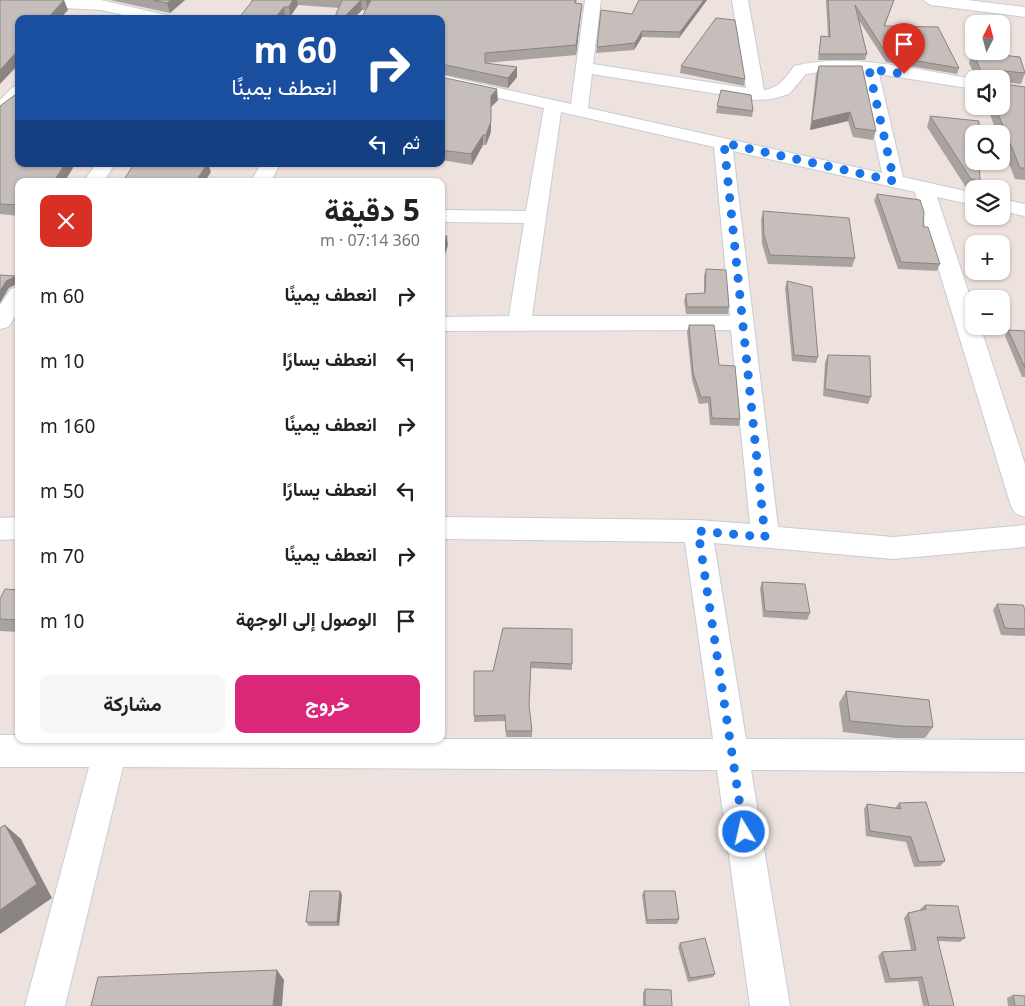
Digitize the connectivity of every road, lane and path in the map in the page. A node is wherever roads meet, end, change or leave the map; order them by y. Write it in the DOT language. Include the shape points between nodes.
graph roads {
  1 [pos="8,0"];
  2 [pos="593,0"];
  3 [pos="740,0"];
  4 [pos="932,0"];
  5 [pos="1020,0"];
  6 [pos="103,2"];
  7 [pos="1025,11"];
  8 [pos="0,14"];
  9 [pos="22,15"];
  10 [pos="91,15"];
  11 [pos="150,15"];
  12 [pos="584,68"];
  13 [pos="869,69"];
  14 [pos="445,81"];
  15 [pos="965,83"];
  16 [pos="15,95"];
  17 [pos="756,95"];
  18 [pos="553,105"];
  19 [pos="0,110"];
  20 [pos="579,111"];
  21 [pos="724,143"];
  22 [pos="103,167"];
  23 [pos="96,178"];
  24 [pos="894,181"];
  25 [pos="924,188"];
  26 [pos="965,197"];
  27 [pos="1010,207"];
  28 [pos="1025,210"];
  29 [pos="445,216"];
  30 [pos="536,217"];
  31 [pos="15,300"];
  32 [pos="0,323"];
  33 [pos="742,323"];
  34 [pos="15,324"];
  35 [pos="445,324"];
  36 [pos="519,324"];
  37 [pos="1025,506"];
  38 [pos="15,528"];
  39 [pos="445,528"];
  40 [pos="0,529"];
  41 [pos="698,531"];
  42 [pos="1025,536"];
  43 [pos="765,537"];
  44 [pos="0,751"];
  45 [pos="110,751"];
  46 [pos="732,755"];
  47 [pos="1025,756"];
  48 [pos="45,1006"];
  49 [pos="770,1006"];
  1 -- 6 [label="street"];
  2 -- 12 [label="street"];
  3 -- 17 [label="street"];
  4 -- 7 [label="street"];
  5 -- 7 [label="street"];
  6 -- 10 [label="street"];
  6 -- 11 [label="street"];
  8 -- 9 [label="street"];
  12 -- 17 [label="street"];
  12 -- 20 [label="street"];
  13 -- 15 [label="street"];
  13 -- 17 [label="street" via="820,66 800,70 784,91 775,95"];
  13 -- 24 [label="street"];
  14 -- 18 [label="street"];
  16 -- 19 [label="street"];
  18 -- 20 [label="street"];
  18 -- 30 [label="street"];
  20 -- 21 [label="street"];
  21 -- 24 [label="street"];
  21 -- 33 [label="street"];
  22 -- 23 [label="street"];
  24 -- 25 [label="street"];
  25 -- 26 [label="street"];
  25 -- 37 [label="street"];
  27 -- 28 [label="street"];
  29 -- 30 [label="street"];
  30 -- 36 [label="street"];
  31 -- 32 [label="street"];
  32 -- 34 [label="street"];
  33 -- 36 [label="street"];
  33 -- 43 [label="street"];
  35 -- 36 [label="street"];
  38 -- 40 [label="street"];
  39 -- 41 [label="street"];
  41 -- 43 [label="street"];
  41 -- 46 [label="street"];
  42 -- 43 [label="street" via="892,548"];
  44 -- 45 [label="street"];
  45 -- 46 [label="street"];
  45 -- 48 [label="street"];
  46 -- 47 [label="street"];
  46 -- 49 [label="street"];
}
